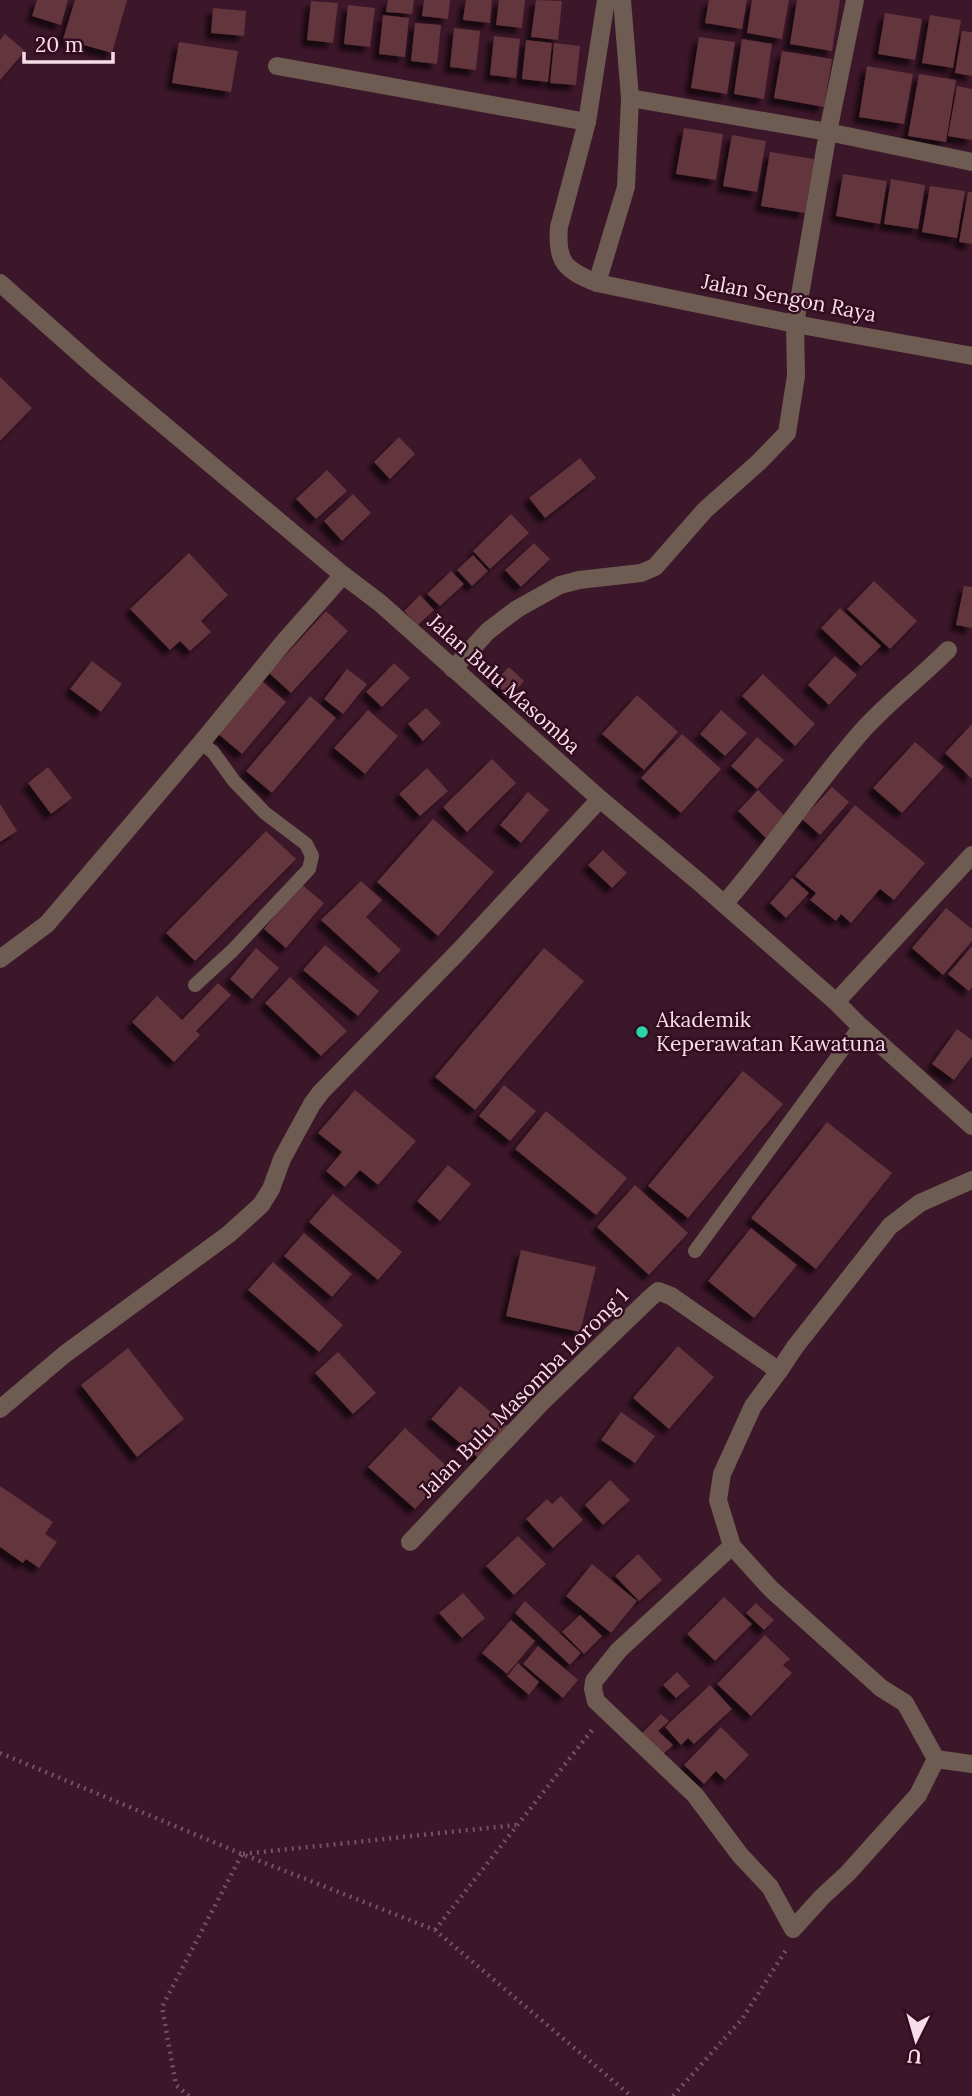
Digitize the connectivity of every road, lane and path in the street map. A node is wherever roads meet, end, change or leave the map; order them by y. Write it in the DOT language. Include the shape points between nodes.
graph roads {
  1 [pos="606,0"];
  2 [pos="622,0"];
  3 [pos="855,0"];
  4 [pos="277,66"];
  5 [pos="630,98"];
  6 [pos="587,122"];
  7 [pos="828,132"];
  8 [pos="972,162"];
  9 [pos="0,283"];
  10 [pos="597,283"];
  11 [pos="795,324"];
  12 [pos="972,356"];
  13 [pos="343,575"];
  14 [pos="948,650"];
  15 [pos="453,669"];
  16 [pos="201,743"];
  17 [pos="600,799"];
  18 [pos="972,855"];
  19 [pos="724,904"];
  20 [pos="0,959"];
  21 [pos="195,985"];
  22 [pos="836,1002"];
  23 [pos="860,1027"];
  24 [pos="972,1126"];
  25 [pos="972,1180"];
  26 [pos="695,1251"];
  27 [pos="779,1371"];
  28 [pos="0,1409"];
  29 [pos="410,1542"];
  30 [pos="732,1546"];
  31 [pos="608,1710"];
  32 [pos="0,1753"];
  33 [pos="936,1759"];
  34 [pos="972,1764"];
  35 [pos="517,1825"];
  36 [pos="242,1854"];
  37 [pos="793,1929"];
  38 [pos="435,1930"];
  39 [pos="189,2096"];
  40 [pos="631,2096"];
  41 [pos="673,2096"];
  1 -- 6 [label="street, Jalan Sengon Raya"];
  2 -- 5 [label="street"];
  3 -- 7 [label="street"];
  4 -- 6 [label="street"];
  5 -- 7 [label="street"];
  5 -- 10 [label="street" via="626,187"];
  6 -- 10 [label="street, Jalan Sengon Raya" via="558,244 561,261"];
  7 -- 8 [label="street"];
  7 -- 11 [label="street"];
  9 -- 13 [label="street, Jalan Bulu Masomba"];
  10 -- 11 [label="street, Jalan Sengon Raya"];
  11 -- 12 [label="street, Jalan Sengon Raya"];
  11 -- 15 [label="street" via="796,376 787,433 759,463 705,510 655,567 560,585 488,631"];
  13 -- 15 [label="street, Jalan Bulu Masomba"];
  13 -- 16 [label="street"];
  14 -- 19 [label="street" via="864,729"];
  15 -- 17 [label="street, Jalan Bulu Masomba"];
  16 -- 20 [label="street" via="47,924"];
  16 -- 21 [label="lane" via="265,813 306,844 312,856 309,869"];
  17 -- 19 [label="street, Jalan Bulu Masomba"];
  17 -- 28 [label="street" via="321,1092 261,1205"];
  18 -- 22 [label="street"];
  19 -- 22 [label="street, Jalan Bulu Masomba"];
  22 -- 23 [label="street, Jalan Bulu Masomba"];
  23 -- 24 [label="street, Jalan Bulu Masomba"];
  23 -- 26 [label="lane"];
  25 -- 27 [label="street" via="920,1203 890,1226"];
  27 -- 29 [label="street, Jalan Bulu Masomba Lorong 1" via="658,1291 542,1402"];
  27 -- 30 [label="street" via="753,1406 722,1474 718,1500"];
  30 -- 31 [label="street" via="620,1650 594,1681 594,1697"];
  30 -- 33 [label="street" via="771,1589 881,1688 905,1703"];
  31 -- 35 [label="path"];
  31 -- 37 [label="street" via="695,1795 769,1887"];
  32 -- 36 [label="path"];
  33 -- 34 [label="street"];
  33 -- 37 [label="street" via="918,1795"];
  35 -- 36 [label="path"];
  35 -- 38 [label="path"];
  36 -- 38 [label="path"];
  36 -- 39 [label="path" via="162,2007 176,2085"];
  37 -- 41 [label="path" via="786,1949 742,2019"];
  38 -- 40 [label="path"];
}
